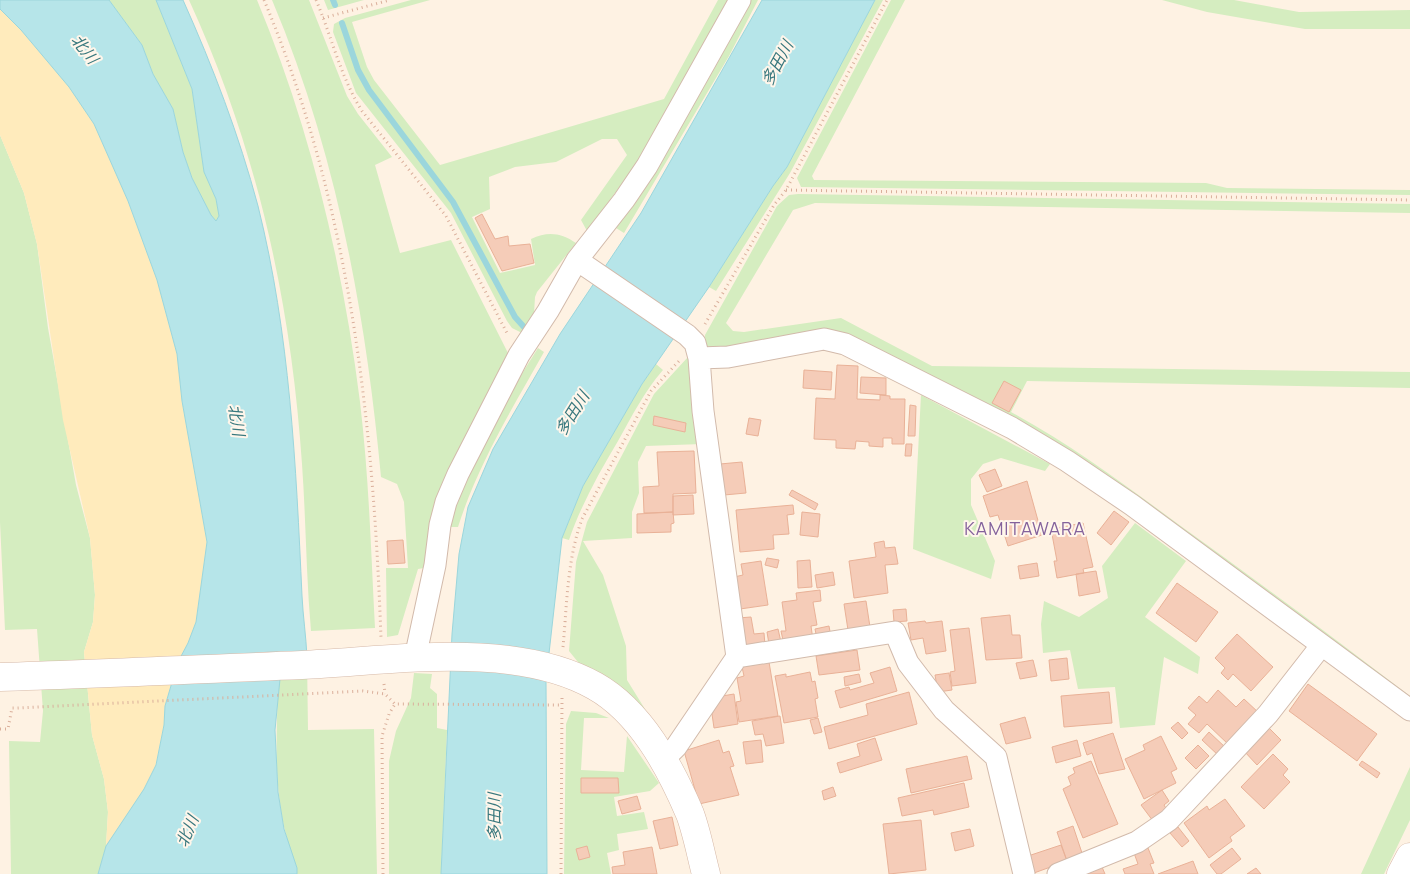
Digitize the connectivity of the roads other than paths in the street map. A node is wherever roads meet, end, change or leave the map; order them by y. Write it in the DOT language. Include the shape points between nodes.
graph roads {
  1 [pos="740,0"];
  2 [pos="582,264"];
  3 [pos="700,358"];
  4 [pos="1321,646"];
  5 [pos="426,657"];
  6 [pos="737,657"];
  7 [pos="8,677"];
  8 [pos="1410,710"];
  9 [pos="663,760"];
  10 [pos="1410,856"];
  11 [pos="706,874"];
  12 [pos="1024,874"];
  13 [pos="1058,874"];
  14 [pos="1402,874"];
  1 -- 2 [label="street" via="646,166"];
  2 -- 3 [label="street" via="687,336 695,343"];
  2 -- 5 [label="street" via="520,355 446,502 440,525"];
  3 -- 4 [label="street" via="728,357 824,339 846,344 1012,428 1067,461 1132,505"];
  3 -- 6 [label="street" via="703,411"];
  4 -- 8 [label="street"];
  4 -- 13 [label="street" via="1268,714 1169,820 1137,842"];
  5 -- 7 [label="street"];
  5 -- 9 [label="street" via="483,658 561,673 595,686 619,703"];
  6 -- 9 [label="street" via="676,747"];
  6 -- 12 [label="street" via="895,632 908,663 944,710 996,757"];
  9 -- 11 [label="street" via="690,816"];
  10 -- 14 [label="street"];
}
